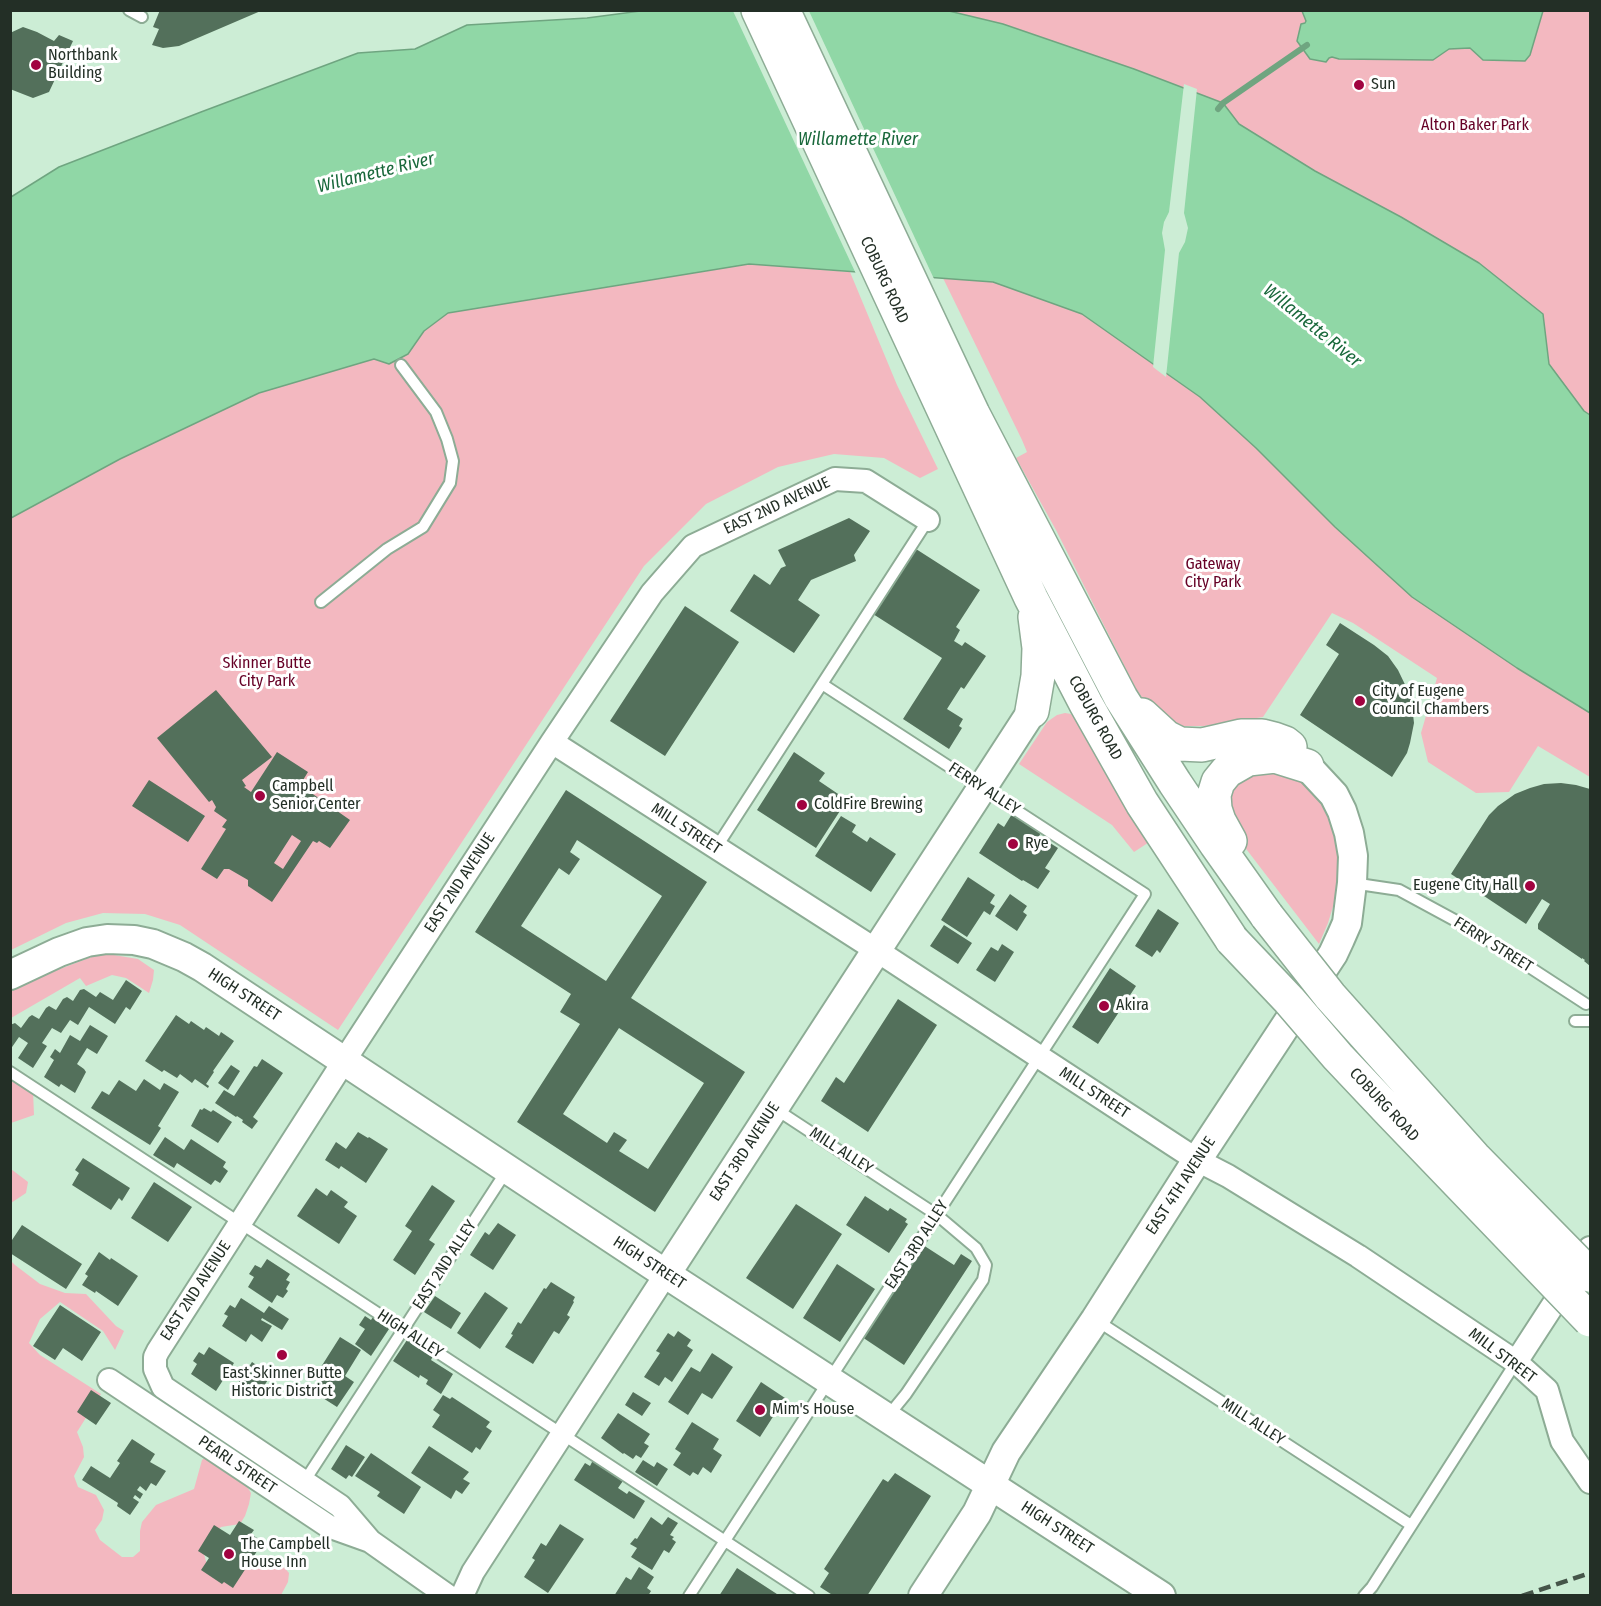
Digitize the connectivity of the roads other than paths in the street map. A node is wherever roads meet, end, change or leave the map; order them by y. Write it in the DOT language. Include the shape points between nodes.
graph roads {
  1 [pos="129,10"];
  2 [pos="758,10"];
  3 [pos="783,10"];
  4 [pos="142,17"];
  5 [pos="401,365"];
  6 [pos="962,419"];
  7 [pos="928,520"];
  8 [pos="1031,597"];
  9 [pos="321,602"];
  10 [pos="822,684"];
  11 [pos="1121,698"];
  12 [pos="1086,704"];
  13 [pos="1032,711"];
  14 [pos="552,742"];
  15 [pos="1306,766"];
  16 [pos="982,788"];
  17 [pos="716,848"];
  18 [pos="1352,883"];
  19 [pos="1145,894"];
  20 [pos="1267,915"];
  21 [pos="876,951"];
  22 [pos="10,975"];
  23 [pos="1586,1004"];
  24 [pos="1575,1021"];
  25 [pos="1590,1021"];
  26 [pos="1039,1058"];
  27 [pos="344,1061"];
  28 [pos="10,1072"];
  29 [pos="774,1108"];
  30 [pos="1197,1160"];
  31 [pos="508,1169"];
  32 [pos="937,1215"];
  33 [pos="240,1223"];
  34 [pos="1590,1248"];
  35 [pos="666,1274"];
  36 [pos="1590,1275"];
  37 [pos="1095,1320"];
  38 [pos="1590,1320"];
  39 [pos="403,1330"];
  40 [pos="1516,1362"];
  41 [pos="156,1375"];
  42 [pos="109,1380"];
  43 [pos="829,1380"];
  44 [pos="887,1418"];
  45 [pos="563,1434"];
  46 [pos="304,1482"];
  47 [pos="1590,1482"];
  48 [pos="991,1485"];
  49 [pos="1411,1525"];
  50 [pos="725,1540"];
  51 [pos="370,1541"];
  52 [pos="448,1596"];
  53 [pos="462,1596"];
  54 [pos="689,1596"];
  55 [pos="809,1596"];
  56 [pos="923,1596"];
  57 [pos="1161,1596"];
  58 [pos="1364,1596"];
  1 -- 4 [label="lane"];
  2 -- 6 [label="main road, COBURG ROAD"];
  3 -- 6 [label="main road, COBURG ROAD"];
  5 -- 9 [label="lane" via="436,412 444,430 453,461 450,483 423,527 387,549"];
  6 -- 8 [label="main road, COBURG ROAD"];
  6 -- 11 [label="main road, COBURG ROAD"];
  7 -- 10 [label="lane"];
  7 -- 14 [label="street, EAST 2ND AVENUE" via="866,481 836,478 693,546 652,593"];
  8 -- 12 [label="main road, COBURG ROAD"];
  8 -- 13 [label="main road" via="1039,648"];
  10 -- 16 [label="lane, FERRY ALLEY"];
  10 -- 17 [label="lane"];
  11 -- 15 [label="main road" via="1179,744 1202,745 1241,736 1262,736 1285,743 1298,752"];
  11 -- 20 [label="main road, COBURG ROAD" via="1215,844"];
  12 -- 13 [label="main road" via="1056,702"];
  12 -- 38 [label="main road, COBURG ROAD, bridge" via="1142,803 1232,940 1338,1057"];
  13 -- 16 [label="street, EAST 3RD AVENUE"];
  14 -- 17 [label="street, MILL STREET"];
  14 -- 27 [label="street, EAST 2ND AVENUE"];
  15 -- 18 [label="street, EAST 4TH AVENUE" via="1334,795 1342,811 1350,833"];
  15 -- 20 [label="main road" via="1275,756 1248,759 1227,771 1214,795 1219,821"];
  16 -- 19 [label="lane, FERRY ALLEY"];
  16 -- 21 [label="street, EAST 3RD AVENUE"];
  17 -- 21 [label="street, MILL STREET"];
  18 -- 23 [label="lane, FERRY STREET" via="1399,890 1471,929"];
  18 -- 30 [label="street, EAST 4TH AVENUE" via="1347,923 1333,954"];
  19 -- 26 [label="lane, EAST 3RD ALLEY"];
  20 -- 36 [label="main road, COBURG ROAD, bridge" via="1330,996 1474,1157"];
  21 -- 26 [label="street, MILL STREET"];
  21 -- 29 [label="street, EAST 3RD AVENUE"];
  22 -- 27 [label="street, HIGH STREET" via="87,942 107,939 153,944 202,967"];
  24 -- 25 [label="lane"];
  26 -- 30 [label="street, MILL STREET"];
  26 -- 32 [label="lane, EAST 3RD ALLEY"];
  27 -- 31 [label="street, HIGH STREET"];
  27 -- 33 [label="street, EAST 2ND AVENUE"];
  28 -- 33 [label="lane, HIGH ALLEY"];
  29 -- 32 [label="lane, MILL ALLEY"];
  29 -- 35 [label="street, EAST 3RD AVENUE"];
  30 -- 37 [label="street, EAST 4TH AVENUE"];
  30 -- 40 [label="street, MILL STREET" via="1358,1256"];
  31 -- 35 [label="street, HIGH STREET"];
  31 -- 39 [label="lane, EAST 2ND ALLEY"];
  32 -- 43 [label="lane, EAST 3RD ALLEY"];
  32 -- 44 [label="lane, MILL ALLEY" via="976,1248 986,1265 982,1280"];
  33 -- 39 [label="lane, HIGH ALLEY"];
  33 -- 41 [label="street, EAST 2ND AVENUE" via="158,1351"];
  34 -- 40 [label="street"];
  35 -- 43 [label="street, HIGH STREET"];
  35 -- 45 [label="street, EAST 3RD AVENUE"];
  37 -- 48 [label="street, EAST 4TH AVENUE" via="1006,1452"];
  37 -- 49 [label="lane, MILL ALLEY"];
  39 -- 45 [label="lane, HIGH ALLEY"];
  39 -- 46 [label="lane, EAST 2ND ALLEY"];
  40 -- 47 [label="street, MILL STREET" via="1547,1390 1562,1441"];
  40 -- 49 [label="lane"];
  41 -- 46 [label="street, PEARL STREET" via="167,1390"];
  42 -- 51 [label="street, PEARL STREET" via="328,1526"];
  43 -- 44 [label="street, HIGH STREET"];
  43 -- 50 [label="lane, EAST 3RD ALLEY"];
  44 -- 48 [label="street, HIGH STREET"];
  45 -- 50 [label="lane, HIGH ALLEY"];
  45 -- 53 [label="street, EAST 3RD AVENUE"];
  46 -- 51 [label="street, PEARL STREET" via="340,1506"];
  48 -- 56 [label="street, EAST 4TH AVENUE"];
  48 -- 57 [label="street, HIGH STREET"];
  49 -- 58 [label="lane"];
  50 -- 54 [label="lane, EAST 3RD ALLEY"];
  50 -- 55 [label="lane, HIGH ALLEY"];
  51 -- 52 [label="street, PEARL STREET"];
}
